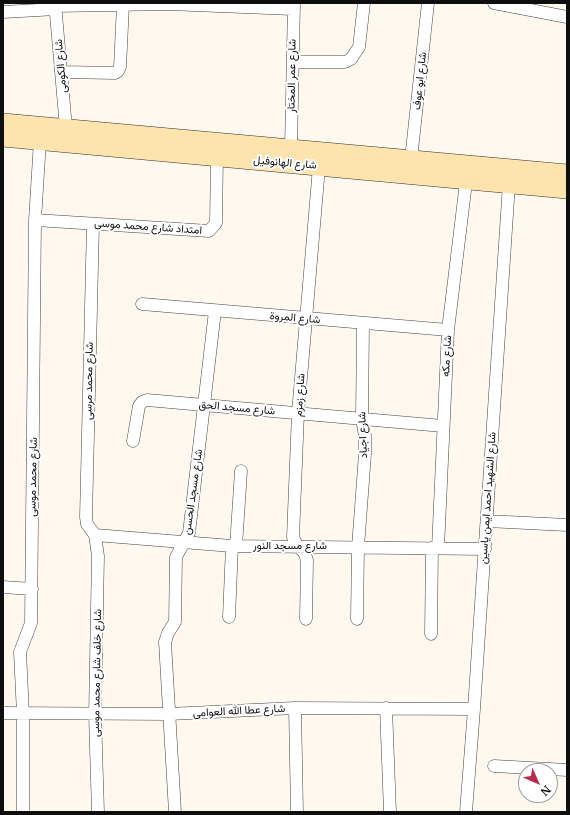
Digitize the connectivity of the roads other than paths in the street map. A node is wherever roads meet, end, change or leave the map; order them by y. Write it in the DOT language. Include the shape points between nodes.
graph roads {
  1 [pos="364,3"];
  2 [pos="428,3"];
  3 [pos="494,3"];
  4 [pos="123,5"];
  5 [pos="55,6"];
  6 [pos="294,6"];
  7 [pos="538,8"];
  8 [pos="3,12"];
  9 [pos="567,17"];
  10 [pos="293,62"];
  11 [pos="62,72"];
  12 [pos="3,122"];
  13 [pos="66,128"];
  14 [pos="3,138"];
  15 [pos="40,141"];
  16 [pos="291,148"];
  17 [pos="217,157"];
  18 [pos="411,159"];
  19 [pos="319,167"];
  20 [pos="467,172"];
  21 [pos="567,174"];
  22 [pos="509,184"];
  23 [pos="567,190"];
  24 [pos="35,220"];
  25 [pos="93,224"];
  26 [pos="142,304"];
  27 [pos="215,311"];
  28 [pos="306,319"];
  29 [pos="364,324"];
  30 [pos="448,330"];
  31 [pos="204,405"];
  32 [pos="298,413"];
  33 [pos="362,419"];
  34 [pos="444,426"];
  35 [pos="133,441"];
  36 [pos="241,471"];
  37 [pos="487,521"];
  38 [pos="567,525"];
  39 [pos="94,535"];
  40 [pos="185,542"];
  41 [pos="234,546"];
  42 [pos="296,546"];
  43 [pos="358,547"];
  44 [pos="435,548"];
  45 [pos="485,549"];
  46 [pos="3,587"];
  47 [pos="32,589"];
  48 [pos="230,617"];
  49 [pos="306,619"];
  50 [pos="357,619"];
  51 [pos="431,634"];
  52 [pos="295,708"];
  53 [pos="386,708"];
  54 [pos="474,709"];
  55 [pos="3,713"];
  56 [pos="23,714"];
  57 [pos="169,714"];
  58 [pos="95,715"];
  59 [pos="494,766"];
  60 [pos="567,770"];
  61 [pos="23,812"];
  62 [pos="98,812"];
  63 [pos="175,812"];
  64 [pos="297,812"];
  65 [pos="390,812"];
  66 [pos="466,812"];
  1 -- 10 [label="street" via="359,47 351,58 345,62"];
  2 -- 18 [label="street, شارع ابو عوف"];
  3 -- 7 [label="street"];
  4 -- 5 [label="street"];
  4 -- 6 [label="street"];
  4 -- 11 [label="street" via="118,70 115,73"];
  5 -- 8 [label="street"];
  5 -- 11 [label="street, شارع الكومى"];
  6 -- 10 [label="street, شارع عمر المختار"];
  7 -- 9 [label="street"];
  10 -- 16 [label="street, شارع عمر المختار"];
  11 -- 13 [label="street, شارع الكومى"];
  12 -- 13 [label="street, شارع الهانوفيل"];
  13 -- 16 [label="street, شارع الهانوفيل"];
  14 -- 15 [label="street, شارع الهانوفيل"];
  15 -- 17 [label="street, شارع الهانوفيل"];
  15 -- 24 [label="street, شارع محمد موسى"];
  16 -- 18 [label="street, شارع الهانوفيل"];
  17 -- 19 [label="street, شارع الهانوفيل"];
  17 -- 25 [label="street, امتداد شارع محمد موسى" via="216,223 209,231"];
  18 -- 20 [label="street, شارع الهانوفيل"];
  19 -- 20 [label="street, شارع الهانوفيل"];
  19 -- 28 [label="street, شارع زمزم"];
  20 -- 21 [label="street, شارع الهانوفيل"];
  20 -- 22 [label="street, شارع الهانوفيل"];
  20 -- 30 [label="street, شارع مكه"];
  22 -- 23 [label="street, شارع الهانوفيل"];
  22 -- 37 [label="street, شارع الشهيد احمد ايمن ياسين"];
  24 -- 25 [label="street, امتداد شارع محمد موسى"];
  24 -- 47 [label="street, شارع محمد موسى"];
  25 -- 39 [label="street, شارع محمد مرسى" via="86,517"];
  26 -- 27 [label="street, شارع المروة"];
  27 -- 28 [label="street, شارع المروة"];
  27 -- 31 [label="street, شارع مسجد الحسن"];
  28 -- 29 [label="street, شارع المروة"];
  28 -- 32 [label="street, شارع زمزم"];
  29 -- 30 [label="street, شارع المروة"];
  29 -- 33 [label="street, شارع اجياد"];
  30 -- 34 [label="street, شارع مكه"];
  31 -- 32 [label="street, شارع مسجد الحق"];
  31 -- 35 [label="street, شارع مسجد الحق" via="147,400 142,402 139,406"];
  31 -- 40 [label="street, شارع مسجد الحسن"];
  32 -- 33 [label="street, شارع مسجد الحق"];
  32 -- 42 [label="street, شارع زمزم" via="293,538"];
  33 -- 34 [label="street, شارع مسجد الحق"];
  33 -- 43 [label="street, شارع اجياد" via="365,454"];
  34 -- 44 [label="street, شارع مكه"];
  36 -- 41 [label="street"];
  37 -- 38 [label="street"];
  37 -- 45 [label="street, شارع الشهيد احمد ايمن ياسين"];
  39 -- 40 [label="street, شارع مسجد النور"];
  39 -- 58 [label="street, شارع خلف شارع محمد موسى" via="98,556"];
  40 -- 41 [label="street, شارع مسجد النور"];
  40 -- 57 [label="street, شارع مسجد الحسن" via="176,557 175,622 165,642"];
  41 -- 42 [label="street, شارع مسجد النور"];
  41 -- 48 [label="street"];
  42 -- 43 [label="street, شارع مسجد النور"];
  42 -- 49 [label="street, شارع زمزم" via="304,552 307,560"];
  43 -- 44 [label="street, شارع مسجد النور"];
  43 -- 50 [label="street, شارع اجياد"];
  44 -- 45 [label="street, شارع مسجد النور"];
  44 -- 51 [label="street, شارع مكه"];
  45 -- 54 [label="street, شارع الشهيد احمد ايمن ياسين"];
  46 -- 47 [label="street"];
  47 -- 56 [label="street, شارع محمد موسى" via="30,622 20,652"];
  52 -- 53 [label="street, شارع عطا الله العوامى"];
  52 -- 57 [label="street, شارع عطا الله العوامى"];
  52 -- 64 [label="street"];
  53 -- 54 [label="street, شارع عطا الله العوامى"];
  53 -- 65 [label="street"];
  54 -- 66 [label="street, شارع الشهيد احمد ايمن ياسين"];
  55 -- 56 [label="street, شارع عطا الله العوامى"];
  56 -- 58 [label="street, شارع عطا الله العوامى"];
  56 -- 61 [label="street, شارع محمد موسى"];
  57 -- 58 [label="street, شارع عطا الله العوامى"];
  57 -- 63 [label="street, شارع مسجد الحسن"];
  58 -- 62 [label="street, شارع خلف شارع محمد موسى"];
  59 -- 60 [label="street"];
}
